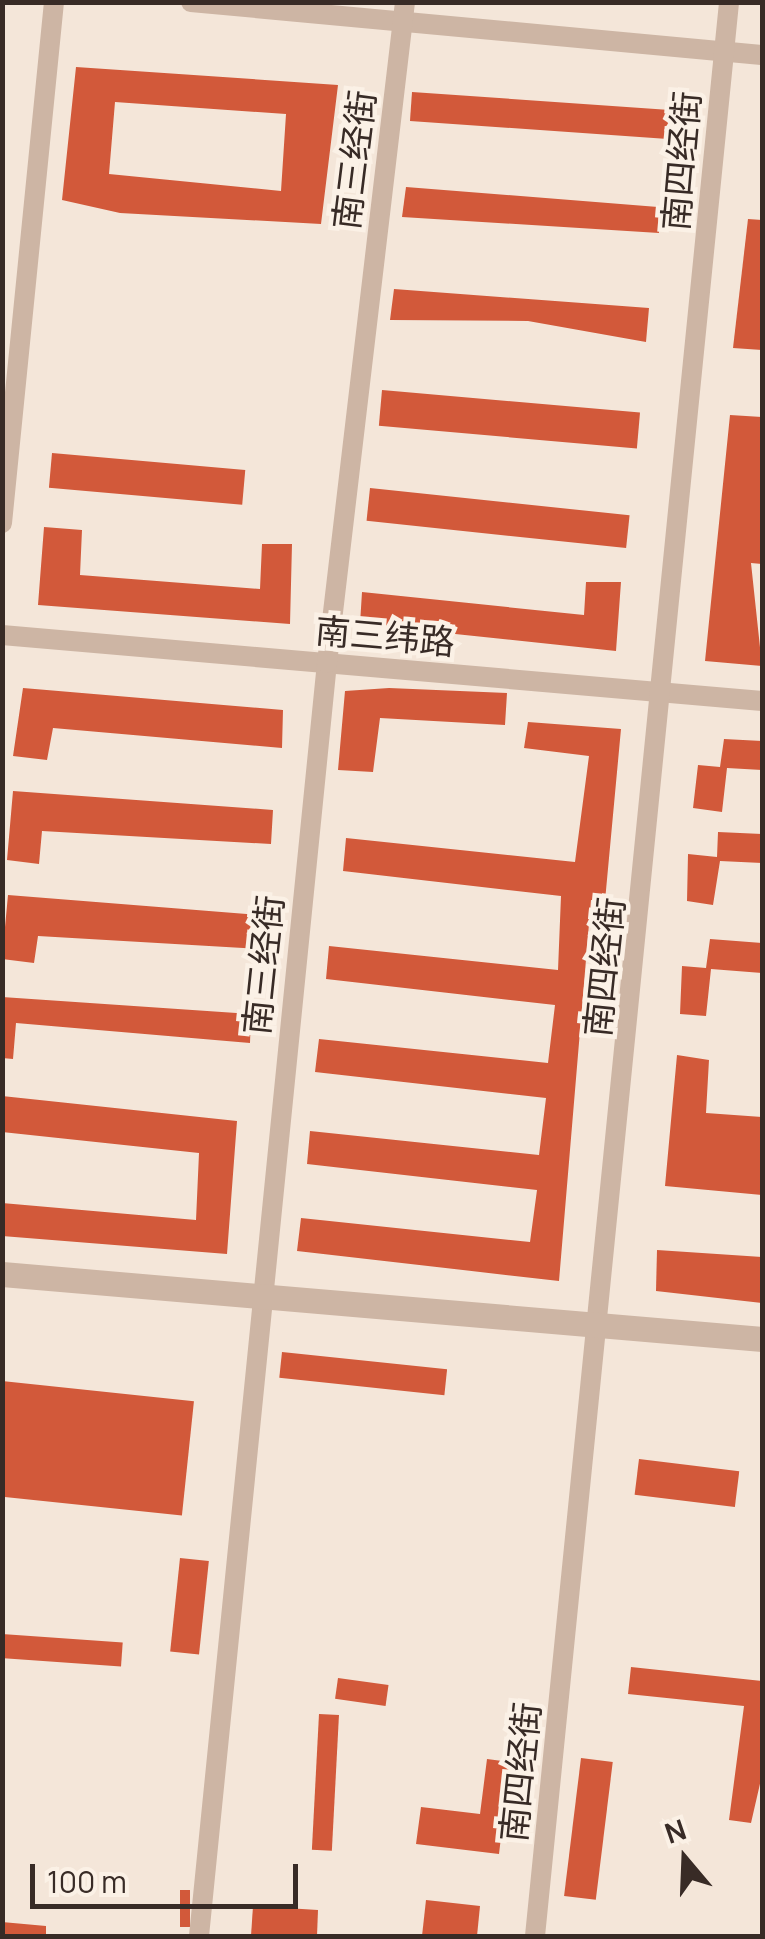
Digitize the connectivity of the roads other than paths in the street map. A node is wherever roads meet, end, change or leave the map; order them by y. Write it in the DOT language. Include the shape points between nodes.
graph roads {
  1 [pos="54,2"];
  2 [pos="190,2"];
  3 [pos="728,2"];
  4 [pos="367,10"];
  5 [pos="404,12"];
  6 [pos="724,52"];
  7 [pos="762,55"];
  8 [pos="2,523"];
  9 [pos="2,635"];
  10 [pos="327,663"];
  11 [pos="664,692"];
  12 [pos="762,701"];
  13 [pos="2,1274"];
  14 [pos="262,1296"];
  15 [pos="601,1325"];
  16 [pos="762,1339"];
  17 [pos="199,1936"];
  18 [pos="535,1936"];
  1 -- 8 [label="street"];
  2 -- 4 [label="street"];
  3 -- 6 [label="street, 南四经街"];
  4 -- 5 [label="street"];
  5 -- 6 [label="street"];
  5 -- 10 [label="street, 南三经街"];
  6 -- 7 [label="street"];
  6 -- 11 [label="street, 南四经街"];
  9 -- 10 [label="street, 南三纬路"];
  10 -- 11 [label="street, 南三纬路"];
  10 -- 14 [label="street, 南三经街"];
  11 -- 12 [label="street, 南三纬路"];
  11 -- 15 [label="street, 南四经街"];
  13 -- 14 [label="street"];
  14 -- 15 [label="street"];
  14 -- 17 [label="street, 南三经街"];
  15 -- 16 [label="street"];
  15 -- 18 [label="street, 南四经街"];
}
